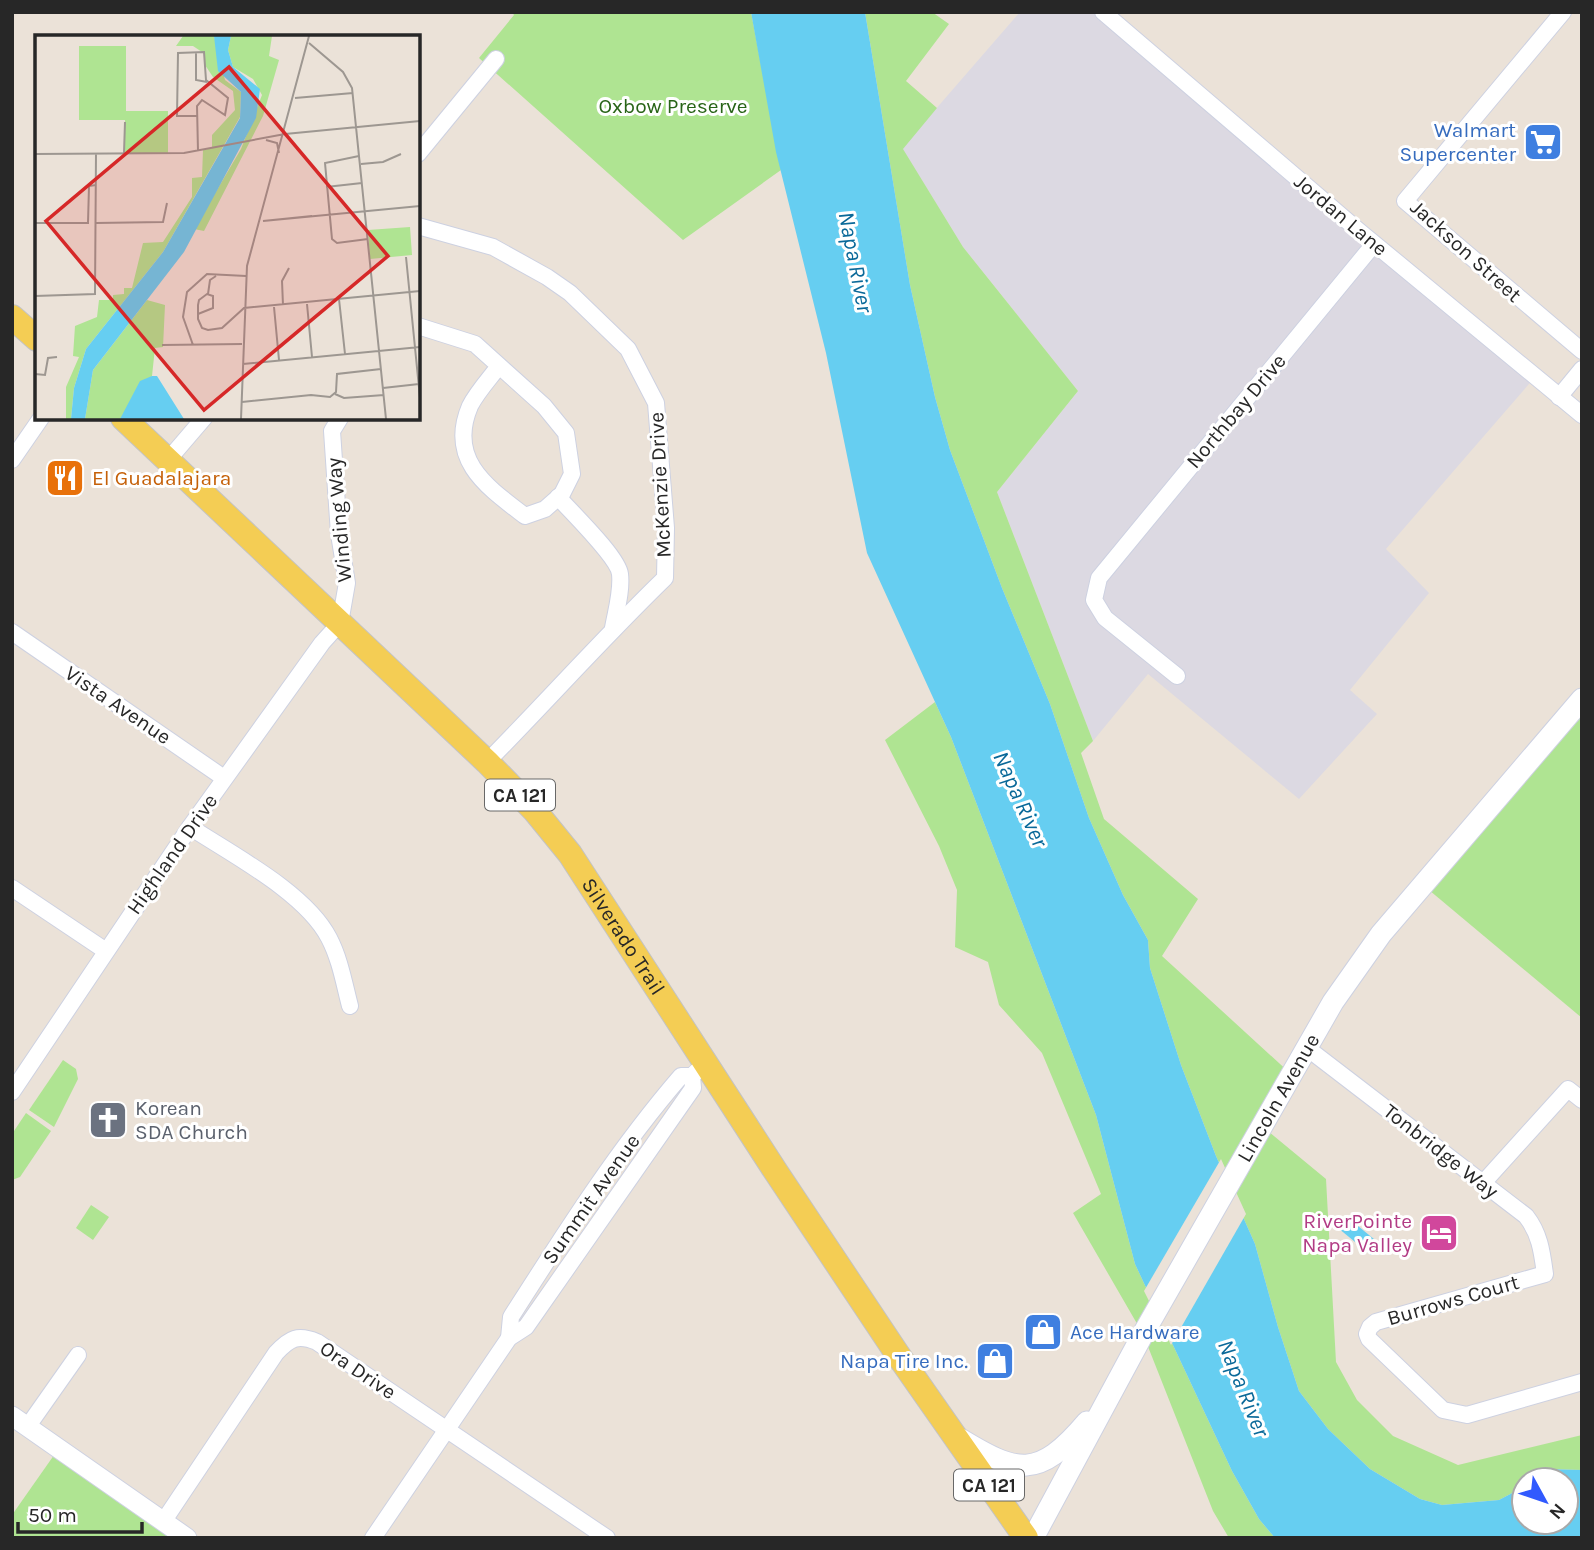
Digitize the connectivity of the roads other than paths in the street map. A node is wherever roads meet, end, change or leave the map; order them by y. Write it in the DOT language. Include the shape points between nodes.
graph roads {
  1 [pos="1103,12"];
  2 [pos="1563,12"];
  3 [pos="496,59"];
  4 [pos="420,152"];
  5 [pos="420,227"];
  6 [pos="1374,244"];
  7 [pos="12,317"];
  8 [pos="420,328"];
  9 [pos="35,337"];
  10 [pos="1582,351"];
  11 [pos="499,366"];
  12 [pos="1582,369"];
  13 [pos="1559,397"];
  14 [pos="1582,415"];
  15 [pos="40,420"];
  16 [pos="125,420"];
  17 [pos="202,420"];
  18 [pos="339,420"];
  19 [pos="12,460"];
  20 [pos="169,460"];
  21 [pos="558,497"];
  22 [pos="340,623"];
  23 [pos="613,628"];
  24 [pos="12,632"];
  25 [pos="1177,676"];
  26 [pos="1582,699"];
  27 [pos="487,762"];
  28 [pos="225,778"];
  29 [pos="190,827"];
  30 [pos="12,888"];
  31 [pos="106,951"];
  32 [pos="350,1006"];
  33 [pos="1307,1048"];
  34 [pos="699,1070"];
  35 [pos="12,1092"];
  36 [pos="1582,1100"];
  37 [pos="1483,1183"];
  38 [pos="1545,1274"];
  39 [pos="509,1338"];
  40 [pos="78,1355"];
  41 [pos="1582,1382"];
  42 [pos="1109,1396"];
  43 [pos="20,1421"];
  44 [pos="446,1429"];
  45 [pos="951,1433"];
  46 [pos="163,1522"];
  47 [pos="599,1536"];
  48 [pos="187,1538"];
  49 [pos="373,1538"];
  50 [pos="1026,1538"];
  51 [pos="1033,1538"];
  1 -- 6 [label="street, Jordan Lane"];
  2 -- 10 [label="street, Jackson Street" via="1405,201"];
  3 -- 4 [label="street"];
  5 -- 23 [label="street, McKenzie Drive" via="493,247 570,293 628,349 656,403 666,528 665,578"];
  6 -- 13 [label="street, Jordan Lane"];
  6 -- 25 [label="street, Northbay Drive" via="1099,578 1094,600 1105,618"];
  7 -- 9 [label="main road"];
  8 -- 11 [label="street" via="475,344"];
  11 -- 21 [label="street" via="544,406 566,433 572,474"];
  11 -- 21 [label="street" via="467,417 461,440 471,465 492,491 526,516 545,509"];
  12 -- 13 [label="street"];
  13 -- 14 [label="street, Jordan Lane"];
  15 -- 19 [label="street"];
  16 -- 20 [label="main road, Silverado Trail / CA 121"];
  17 -- 20 [label="street"];
  18 -- 22 [label="street, Winding Way" via="332,431 347,583"];
  20 -- 22 [label="main road, Silverado Trail / CA 121"];
  21 -- 23 [label="street" via="620,571"];
  22 -- 27 [label="main road, Silverado Trail / CA 121"];
  22 -- 28 [label="street, Highland Drive"];
  23 -- 27 [label="street, McKenzie Drive"];
  24 -- 28 [label="street, Vista Avenue"];
  26 -- 33 [label="main road, Lincoln Avenue" via="1381,934 1332,1002"];
  27 -- 34 [label="main road, Silverado Trail / CA 121" via="570,854"];
  28 -- 29 [label="street, Highland Drive"];
  29 -- 31 [label="street, Highland Drive"];
  29 -- 32 [label="street" via="278,885 317,918 337,957"];
  30 -- 31 [label="street"];
  31 -- 35 [label="street, Highland Drive"];
  33 -- 37 [label="street, Tonbridge Way"];
  33 -- 42 [label="main road, Lincoln Avenue"];
  34 -- 39 [label="street, Summit Avenue" via="693,1088 526,1327"];
  34 -- 39 [label="street, Summit Avenue" via="681,1076 582,1206 510,1317"];
  34 -- 45 [label="main road, Silverado Trail / CA 121"];
  36 -- 37 [label="street" via="1568,1089"];
  37 -- 38 [label="street, Tonbridge Way" via="1535,1228"];
  38 -- 41 [label="street, Burrows Court" via="1376,1322 1367,1334 1443,1410 1454,1414 1467,1415"];
  39 -- 44 [label="street, Summit Avenue"];
  40 -- 43 [label="street"];
  42 -- 45 [label="main road" via="1076,1434 1032,1465 993,1459"];
  42 -- 51 [label="main road, Lincoln Avenue"];
  43 -- 46 [label="street"];
  44 -- 46 [label="street, Ora Drive" via="317,1342 295,1337 276,1353"];
  44 -- 47 [label="street, Ora Drive"];
  44 -- 49 [label="street, Summit Avenue"];
  45 -- 50 [label="main road, Silverado Trail / CA 121"];
  46 -- 48 [label="street"];
}
